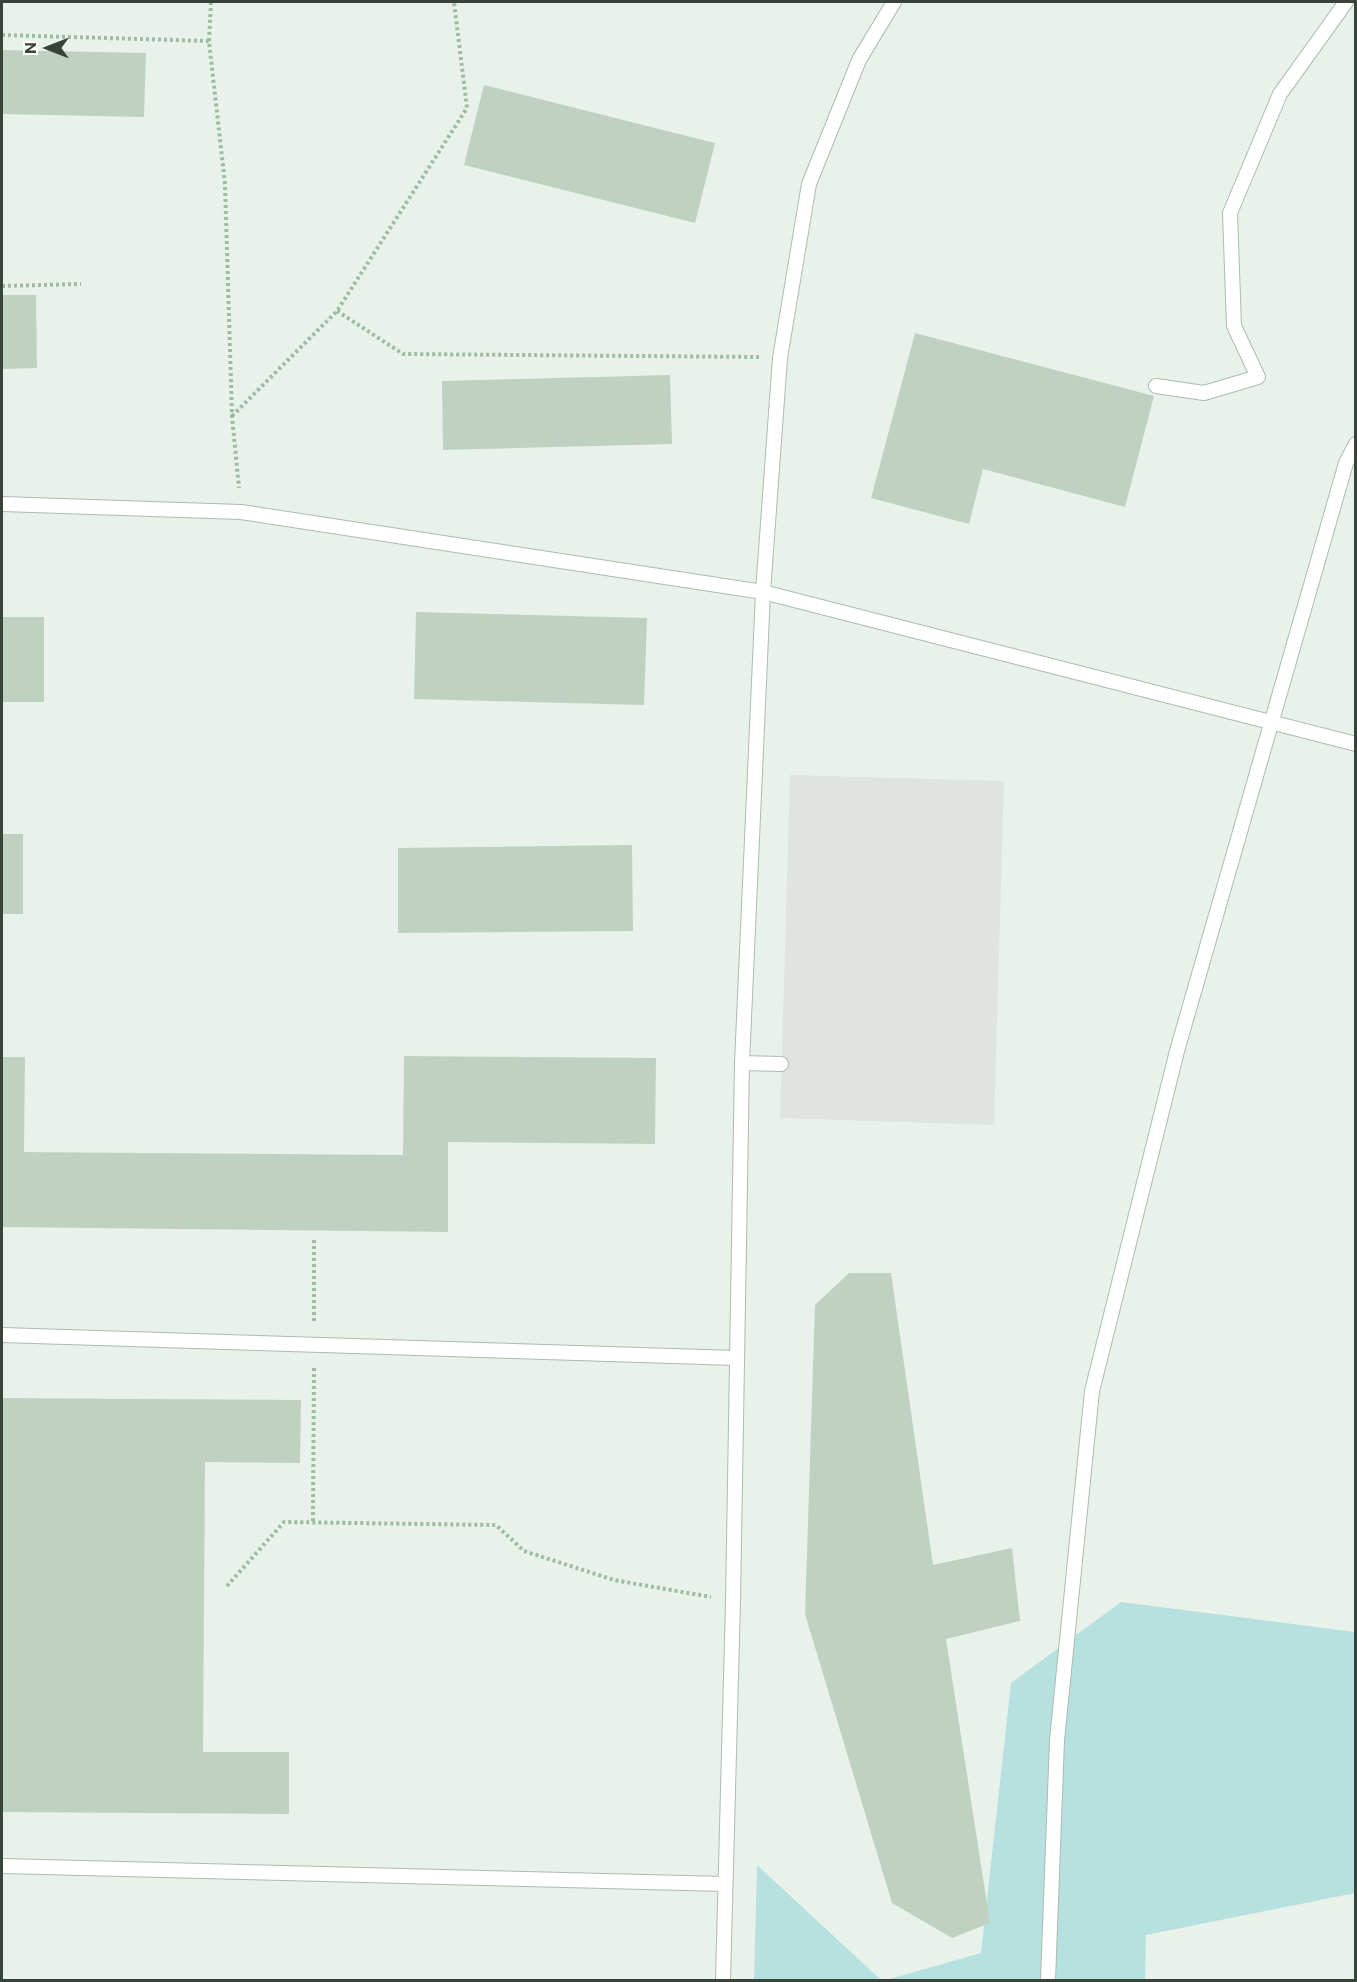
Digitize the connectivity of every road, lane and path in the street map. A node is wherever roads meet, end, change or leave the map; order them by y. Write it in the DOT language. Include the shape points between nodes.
graph roads {
  1 [pos="211,2"];
  2 [pos="454,2"];
  3 [pos="894,2"];
  4 [pos="1346,2"];
  5 [pos="2,35"];
  6 [pos="209,42"];
  7 [pos="81,284"];
  8 [pos="2,286"];
  9 [pos="337,311"];
  10 [pos="780,357"];
  11 [pos="1156,386"];
  12 [pos="232,416"];
  13 [pos="1356,444"];
  14 [pos="2,504"];
  15 [pos="241,512"];
  16 [pos="763,592"];
  17 [pos="1272,723"];
  18 [pos="1356,744"];
  19 [pos="742,1064"];
  20 [pos="782,1064"];
  21 [pos="314,1238"];
  22 [pos="2,1335"];
  23 [pos="314,1344"];
  24 [pos="736,1358"];
  25 [pos="313,1521"];
  26 [pos="227,1586"];
  27 [pos="733,1601"];
  28 [pos="2,1866"];
  29 [pos="725,1884"];
  30 [pos="723,1980"];
  31 [pos="1048,1980"];
  1 -- 6 [label="path"];
  2 -- 9 [label="path" via="467,108"];
  3 -- 10 [label="lane" via="860,60 809,184"];
  4 -- 11 [label="lane" via="1280,94 1230,213 1234,326 1258,377 1204,393"];
  5 -- 6 [label="path"];
  6 -- 12 [label="path" via="225,184"];
  7 -- 8 [label="path"];
  9 -- 10 [label="path" via="403,354"];
  9 -- 12 [label="path"];
  10 -- 16 [label="lane"];
  12 -- 15 [label="path"];
  13 -- 17 [label="lane" via="1346,462"];
  14 -- 15 [label="lane"];
  15 -- 16 [label="lane"];
  16 -- 17 [label="lane"];
  16 -- 19 [label="lane"];
  17 -- 18 [label="lane"];
  17 -- 31 [label="lane" via="1177,1051 1092,1391 1057,1740"];
  19 -- 20 [label="lane"];
  19 -- 24 [label="lane"];
  21 -- 23 [label="path"];
  22 -- 23 [label="lane"];
  23 -- 24 [label="lane"];
  23 -- 25 [label="path"];
  24 -- 27 [label="lane"];
  25 -- 26 [label="path" via="284,1522"];
  25 -- 27 [label="path" via="496,1525 524,1551 603,1577"];
  27 -- 29 [label="lane"];
  28 -- 29 [label="lane"];
  29 -- 30 [label="lane"];
}
